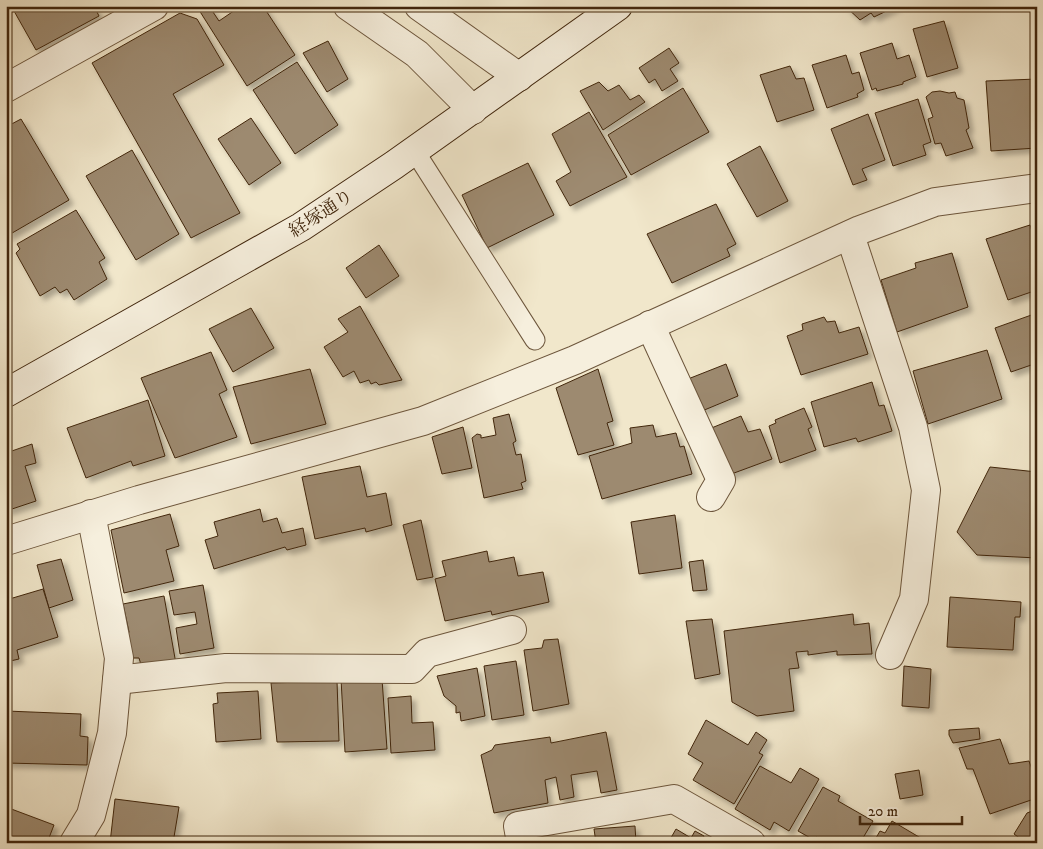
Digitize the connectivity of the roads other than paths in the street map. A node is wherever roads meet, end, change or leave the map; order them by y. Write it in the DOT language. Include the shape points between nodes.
graph roads {
  1 [pos="154,6"];
  2 [pos="348,6"];
  3 [pos="419,6"];
  4 [pos="618,6"];
  5 [pos="519,77"];
  6 [pos="6,88"];
  7 [pos="472,110"];
  8 [pos="414,150"];
  9 [pos="1037,188"];
  10 [pos="850,235"];
  11 [pos="650,325"];
  12 [pos="535,340"];
  13 [pos="6,393"];
  14 [pos="711,497"];
  15 [pos="91,514"];
  16 [pos="6,540"];
  17 [pos="512,630"];
  18 [pos="890,655"];
  19 [pos="117,680"];
  20 [pos="74,843"];
  21 [pos="521,843"];
  22 [pos="751,843"];
  1 -- 6 [label="street"];
  2 -- 7 [label="street" via="417,54"];
  3 -- 5 [label="street"];
  4 -- 5 [label="street, 経塚通り"];
  5 -- 7 [label="street, 経塚通り"];
  7 -- 8 [label="street, 経塚通り"];
  8 -- 12 [label="lane"];
  8 -- 13 [label="street, 経塚通り" via="302,227"];
  9 -- 10 [label="street" via="936,202"];
  10 -- 11 [label="street"];
  10 -- 18 [label="street" via="913,427 926,490 914,599"];
  11 -- 14 [label="street" via="721,480"];
  11 -- 15 [label="street" via="576,360 424,421"];
  15 -- 16 [label="street"];
  15 -- 19 [label="street" via="119,658"];
  17 -- 19 [label="street" via="427,653 412,669 226,668"];
  19 -- 20 [label="street" via="112,733 91,814"];
  21 -- 22 [label="street" via="518,826 674,799"];
}
